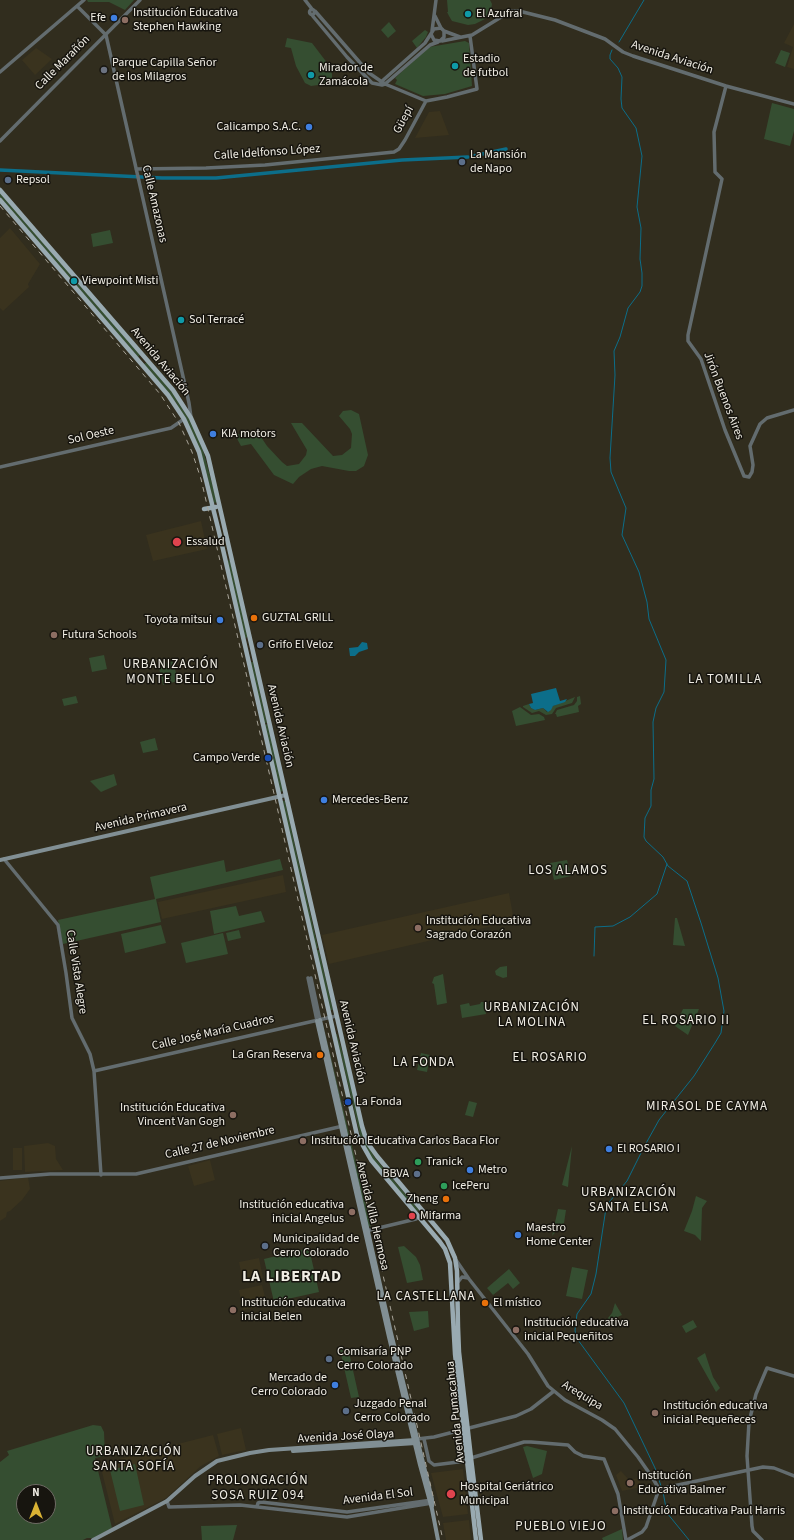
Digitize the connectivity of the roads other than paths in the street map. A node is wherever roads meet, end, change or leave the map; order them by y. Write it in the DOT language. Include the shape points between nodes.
graph roads {
  1 [pos="84,0"];
  2 [pos="140,0"];
  3 [pos="436,0"];
  4 [pos="305,1"];
  5 [pos="77,6"];
  6 [pos="312,11"];
  7 [pos="434,13"];
  8 [pos="443,30"];
  9 [pos="432,32"];
  10 [pos="106,35"];
  11 [pos="470,36"];
  12 [pos="461,37"];
  13 [pos="440,41"];
  14 [pos="0,72"];
  15 [pos="389,80"];
  16 [pos="381,82"];
  17 [pos="372,83"];
  18 [pos="726,86"];
  19 [pos="392,87"];
  20 [pos="426,101"];
  21 [pos="794,104"];
  22 [pos="0,141"];
  23 [pos="399,149"];
  24 [pos="136,171"];
  25 [pos="0,190"];
  26 [pos="0,200"];
  27 [pos="145,357"];
  28 [pos="140,362"];
  29 [pos="794,410"];
  30 [pos="191,418"];
  31 [pos="184,419"];
  32 [pos="0,467"];
  33 [pos="220,506"];
  34 [pos="213,507"];
  35 [pos="204,509"];
  36 [pos="250,640"];
  37 [pos="244,641"];
  38 [pos="286,795"];
  39 [pos="279,796"];
  40 [pos="2,859"];
  41 [pos="310,978"];
  42 [pos="336,1016"];
  43 [pos="330,1018"];
  44 [pos="319,1020"];
  45 [pos="333,1035"];
  46 [pos="344,1048"];
  47 [pos="94,1071"];
  48 [pos="342,1126"];
  49 [pos="101,1175"];
  50 [pos="0,1178"];
  51 [pos="425,1215"];
  52 [pos="419,1218"];
  53 [pos="367,1231"];
  54 [pos="455,1258"];
  55 [pos="469,1279"];
  56 [pos="458,1282"];
  57 [pos="458,1305"];
  58 [pos="452,1306"];
  59 [pos="794,1376"];
  60 [pos="554,1391"];
  61 [pos="465,1430"];
  62 [pos="424,1439"];
  63 [pos="416,1441"];
  64 [pos="468,1460"];
  65 [pos="748,1470"];
  66 [pos="794,1476"];
  67 [pos="659,1489"];
  68 [pos="473,1493"];
  69 [pos="167,1501"];
  70 [pos="431,1502"];
  71 [pos="93,1540"];
  72 [pos="438,1540"];
  73 [pos="476,1540"];
  74 [pos="482,1540"];
  75 [pos="626,1540"];
  76 [pos="762,1540"];
  1 -- 5 [label="street"];
  2 -- 10 [label="street, Calle Marañón"];
  3 -- 7 [label="street"];
  4 -- 6 [label="street"];
  5 -- 10 [label="street"];
  5 -- 14 [label="street"];
  6 -- 16 [label="street" via="364,68"];
  6 -- 17 [label="street" via="347,57"];
  7 -- 8 [label="street"];
  7 -- 9 [label="street"];
  8 -- 9 [label="street" via="435,28"];
  8 -- 12 [label="street, Avenida Aviación"];
  8 -- 13 [label="street" via="445,35"];
  9 -- 13 [label="street" via="434,40"];
  9 -- 16 [label="street" via="425,43"];
  10 -- 22 [label="street, Calle Marañón"];
  10 -- 24 [label="street, Calle Amazonas"];
  11 -- 12 [label="street, Avenida Aviación"];
  11 -- 18 [label="street, Avenida Aviación" via="511,11 523,12 555,20 604,38 633,56"];
  11 -- 20 [label="street" via="477,89"];
  12 -- 13 [label="street, Avenida Aviación"];
  13 -- 15 [label="street" via="430,45"];
  15 -- 16 [label="street"];
  15 -- 19 [label="street"];
  16 -- 17 [label="street"];
  16 -- 17 [label="street" via="382,85"];
  16 -- 19 [label="street"];
  18 -- 21 [label="street, Avenida Aviación"];
  18 -- 29 [label="street, Jirón Buenos Aires" via="714,132 715,172 722,179 688,339 701,359 726,435 744,476 749,477 752,472 750,446 760,424 766,418"];
  19 -- 20 [label="street"];
  20 -- 23 [label="street, Güepí"];
  23 -- 24 [label="street, Calle Idelfonso López" via="394,152 265,165"];
  24 -- 30 [label="street, Calle Amazonas"];
  25 -- 27 [label="main road, Avenida Aviación"];
  26 -- 28 [label="main road, Avenida Aviación"];
  27 -- 28 [label="main road"];
  27 -- 30 [label="main road, Avenida Aviación" via="173,390"];
  28 -- 31 [label="main road, Avenida Aviación"];
  30 -- 33 [label="main road, Avenida Aviación" via="208,456"];
  31 -- 32 [label="street, Sol Oeste" via="171,428"];
  31 -- 34 [label="main road, Avenida Aviación" via="199,452"];
  33 -- 34 [label="main road"];
  33 -- 36 [label="main road, Avenida Aviación"];
  34 -- 35 [label="main road"];
  34 -- 37 [label="main road, Avenida Aviación"];
  36 -- 37 [label="main road"];
  36 -- 38 [label="main road, Avenida Aviación"];
  37 -- 39 [label="main road, Avenida Aviación"];
  38 -- 39 [label="main road, Avenida Primavera"];
  38 -- 42 [label="main road, Avenida Aviación"];
  39 -- 40 [label="main road, Avenida Primavera"];
  39 -- 43 [label="main road, Avenida Aviación"];
  40 -- 47 [label="street, Calle Vista Alegre" via="58,925 72,1018 90,1054"];
  41 -- 44 [label="street, Avenida Villa Hermosa"];
  42 -- 43 [label="street, Calle José María Cuadros"];
  42 -- 46 [label="main road, Avenida Aviación"];
  43 -- 44 [label="street, Calle José María Cuadros"];
  43 -- 45 [label="main road, Avenida Aviación"];
  44 -- 47 [label="street, Calle José María Cuadros"];
  44 -- 48 [label="main road, Avenida Villa Hermosa"];
  45 -- 46 [label="main road" via="335,1032 338,1033"];
  45 -- 52 [label="main road, Avenida Aviación" via="357,1135 371,1160"];
  46 -- 51 [label="main road, Avenida Aviación" via="367,1142"];
  47 -- 49 [label="street, Calle Vista Alegre"];
  48 -- 49 [label="street, Calle 27 de Noviembre" via="136,1174"];
  48 -- 53 [label="main road, Avenida Villa Hermosa"];
  49 -- 50 [label="street, Calle 27 de Noviembre" via="50,1174"];
  51 -- 52 [label="street"];
  51 -- 54 [label="main road, Avenida Aviación" via="446,1240"];
  52 -- 53 [label="street"];
  52 -- 58 [label="main road, Avenida Aviación" via="440,1242 448,1256 451,1267"];
  53 -- 63 [label="main road, Avenida Villa Hermosa"];
  54 -- 55 [label="street, Arequipa"];
  54 -- 56 [label="main road, Avenida Aviación"];
  55 -- 56 [label="street" via="462,1277"];
  55 -- 60 [label="street, Arequipa" via="515,1336 544,1381"];
  56 -- 57 [label="main road, Avenida Aviación"];
  57 -- 61 [label="main road, Avenida Pumacahua"];
  58 -- 61 [label="main road, Avenida Pumacahua" via="454,1348"];
  59 -- 65 [label="street" via="767,1368 756,1394 750,1422 746,1456"];
  60 -- 61 [label="street, Avenida José Olaya" via="531,1409 516,1416"];
  60 -- 67 [label="street, Arequipa" via="615,1429"];
  61 -- 62 [label="street, Avenida José Olaya"];
  61 -- 64 [label="main road, Avenida Pumacahua"];
  62 -- 63 [label="street, Avenida José Olaya"];
  62 -- 64 [label="street" via="430,1463 434,1465"];
  63 -- 69 [label="main road, Avenida José Olaya" via="250,1453 217,1461 195,1476"];
  63 -- 70 [label="main road, Avenida Villa Hermosa"];
  64 -- 68 [label="main road, Avenida Pumacahua"];
  64 -- 75 [label="street" via="524,1442 568,1445 583,1456 604,1459 618,1494"];
  65 -- 66 [label="street" via="774,1468"];
  65 -- 67 [label="street"];
  65 -- 76 [label="street" via="752,1526"];
  67 -- 75 [label="street" via="646,1527 642,1532"];
  68 -- 73 [label="main road, Avenida Pumacahua"];
  68 -- 74 [label="main road, Avenida Pumacahua"];
  69 -- 70 [label="street, Avenida El Sol" via="169,1506 257,1506 261,1502 347,1512"];
  69 -- 71 [label="main road, Avenida José Olaya"];
  70 -- 72 [label="main road"];
}
